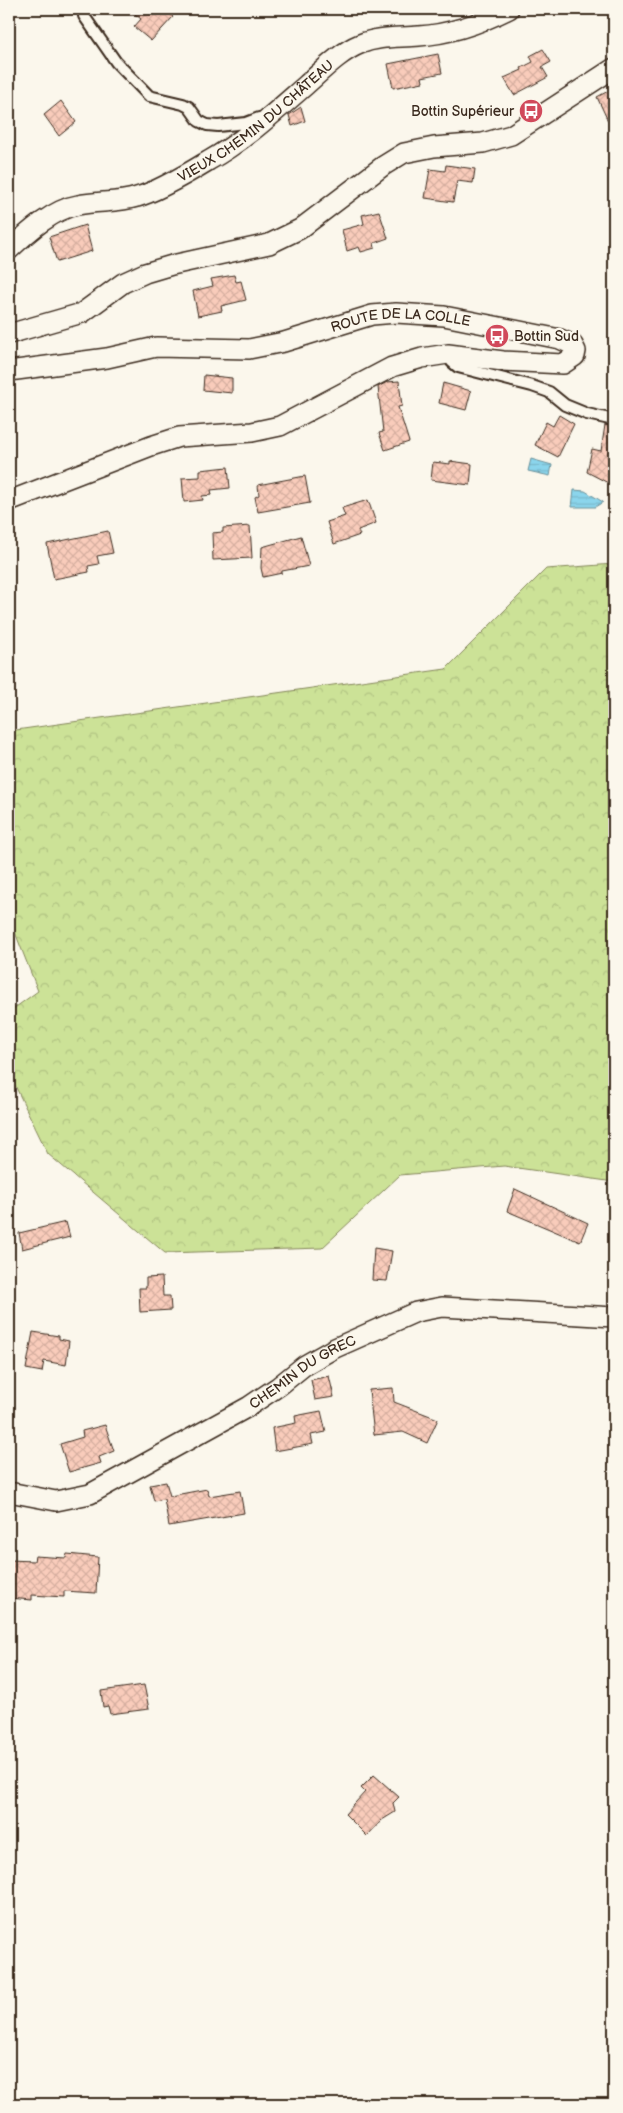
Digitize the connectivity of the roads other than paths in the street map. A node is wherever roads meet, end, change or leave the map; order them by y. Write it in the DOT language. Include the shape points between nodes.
graph roads {
  1 [pos="509,9"];
  2 [pos="84,16"];
  3 [pos="614,68"];
  4 [pos="276,112"];
  5 [pos="9,250"];
  6 [pos="9,334"];
  7 [pos="448,354"];
  8 [pos="9,371"];
  9 [pos="614,420"];
  10 [pos="9,501"];
  11 [pos="614,1317"];
  12 [pos="9,1492"];
  1 -- 4 [label="street, VIEUX CHEMIN DU CHÂTEAU" via="456,30 420,36 383,37 357,45"];
  2 -- 4 [label="lane" via="116,62 149,96 183,104 199,121 218,126 246,123"];
  3 -- 6 [label="street" via="511,135 483,143 434,147 404,154 383,166 300,229 269,244 146,273 123,283 82,313"];
  4 -- 5 [label="street, VIEUX CHEMIN DU CHÂTEAU" via="209,161 140,197 68,208 34,227"];
  7 -- 8 [label="street, ROUTE DE LA COLLE" via="563,364 575,356 576,351 573,345 560,339 444,316 396,313 372,315 284,342 249,348 156,347 107,358"];
  7 -- 9 [label="lane" via="458,366 532,386 549,392 565,405"];
  7 -- 10 [label="street, ROUTE DE LA COLLE" via="392,367 280,426 252,432 179,437"];
  11 -- 12 [label="street, CHEMIN DU GREC" via="442,1308 416,1312 335,1348 305,1365 248,1407 90,1494 56,1501"];
}
